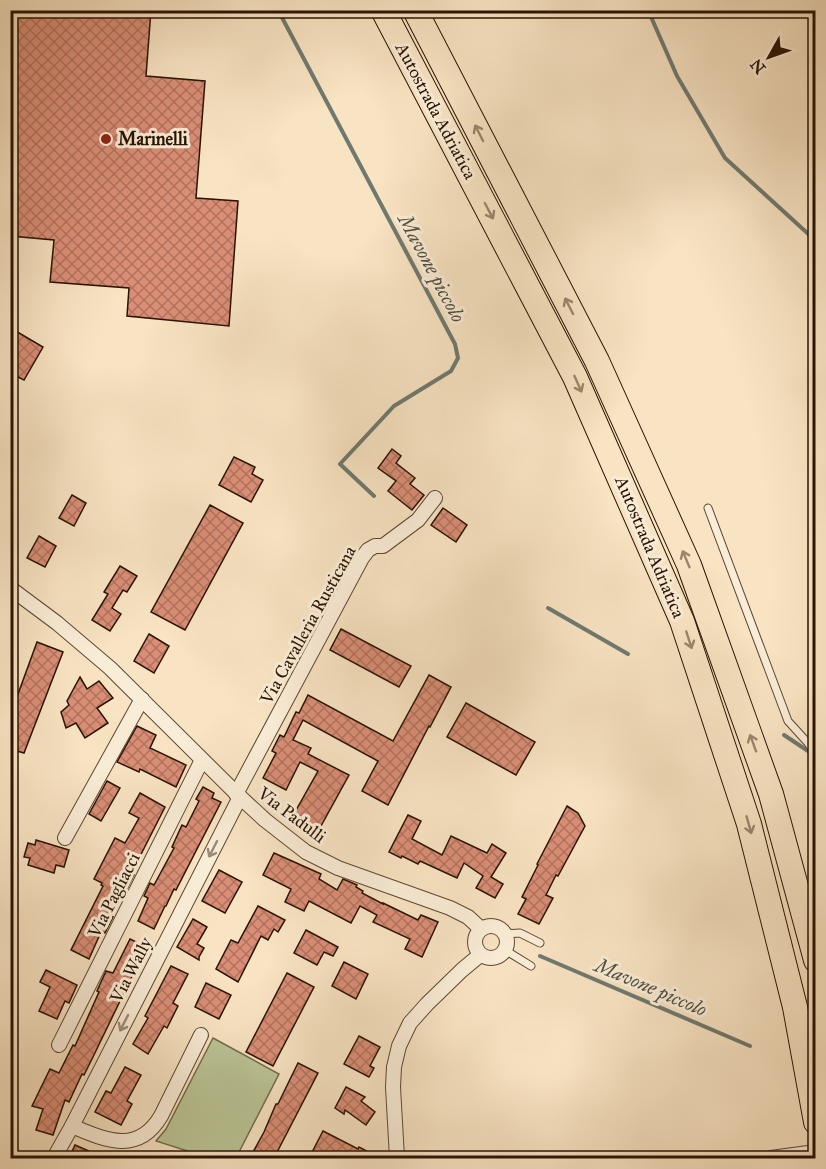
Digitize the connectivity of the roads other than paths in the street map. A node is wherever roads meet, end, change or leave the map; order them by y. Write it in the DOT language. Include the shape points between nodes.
graph roads {
  1 [pos="383,10"];
  2 [pos="415,10"];
  3 [pos="435,498"];
  4 [pos="708,508"];
  5 [pos="10,588"];
  6 [pos="142,699"];
  7 [pos="816,756"];
  8 [pos="202,760"];
  9 [pos="238,795"];
  10 [pos="65,838"];
  11 [pos="480,929"];
  12 [pos="505,934"];
  13 [pos="540,943"];
  14 [pos="505,950"];
  15 [pos="480,954"];
  16 [pos="816,960"];
  17 [pos="531,966"];
  18 [pos="201,1035"];
  19 [pos="58,1045"];
  20 [pos="816,1122"];
  21 [pos="72,1126"];
  22 [pos="816,1152"];
  23 [pos="54,1158"];
  24 [pos="397,1158"];
  25 [pos="771,1158"];
  1 -- 20 [label="highway, Autostrada Adriatica, one-way" via="575,377 682,621 749,824 795,1007"];
  16 -- 2 [label="highway, Autostrada Adriatica, one-way" via="771,794 689,565 597,361"];
  3 -- 9 [label="street, Via Cavalleria Rusticana" via="418,520 383,546 368,550 362,558"];
  4 -- 7 [label="lane" via="788,721"];
  5 -- 6 [label="street, Via Padulli" via="84,645"];
  6 -- 8 [label="street, Via Padulli"];
  6 -- 10 [label="street"];
  8 -- 9 [label="street, Via Padulli"];
  8 -- 19 [label="street, Via Pagliacci"];
  9 -- 11 [label="street, Via Padulli" via="306,852 338,868 450,908"];
  9 -- 21 [label="street, Via Wally, one-way"];
  11 -- 12 [label="street, Via Padulli" via="494,926"];
  11 -- 15 [label="street" via="474,939"];
  12 -- 13 [label="lane" via="520,933"];
  12 -- 14 [label="street"];
  14 -- 15 [label="street" via="493,959"];
  14 -- 17 [label="lane"];
  15 -- 24 [label="street" via="410,1023 399,1046 393,1087"];
  18 -- 21 [label="street" via="161,1116 145,1134 130,1142 113,1141"];
  21 -- 23 [label="street, Via Wally"];
  22 -- 25 [label="street"];
}
